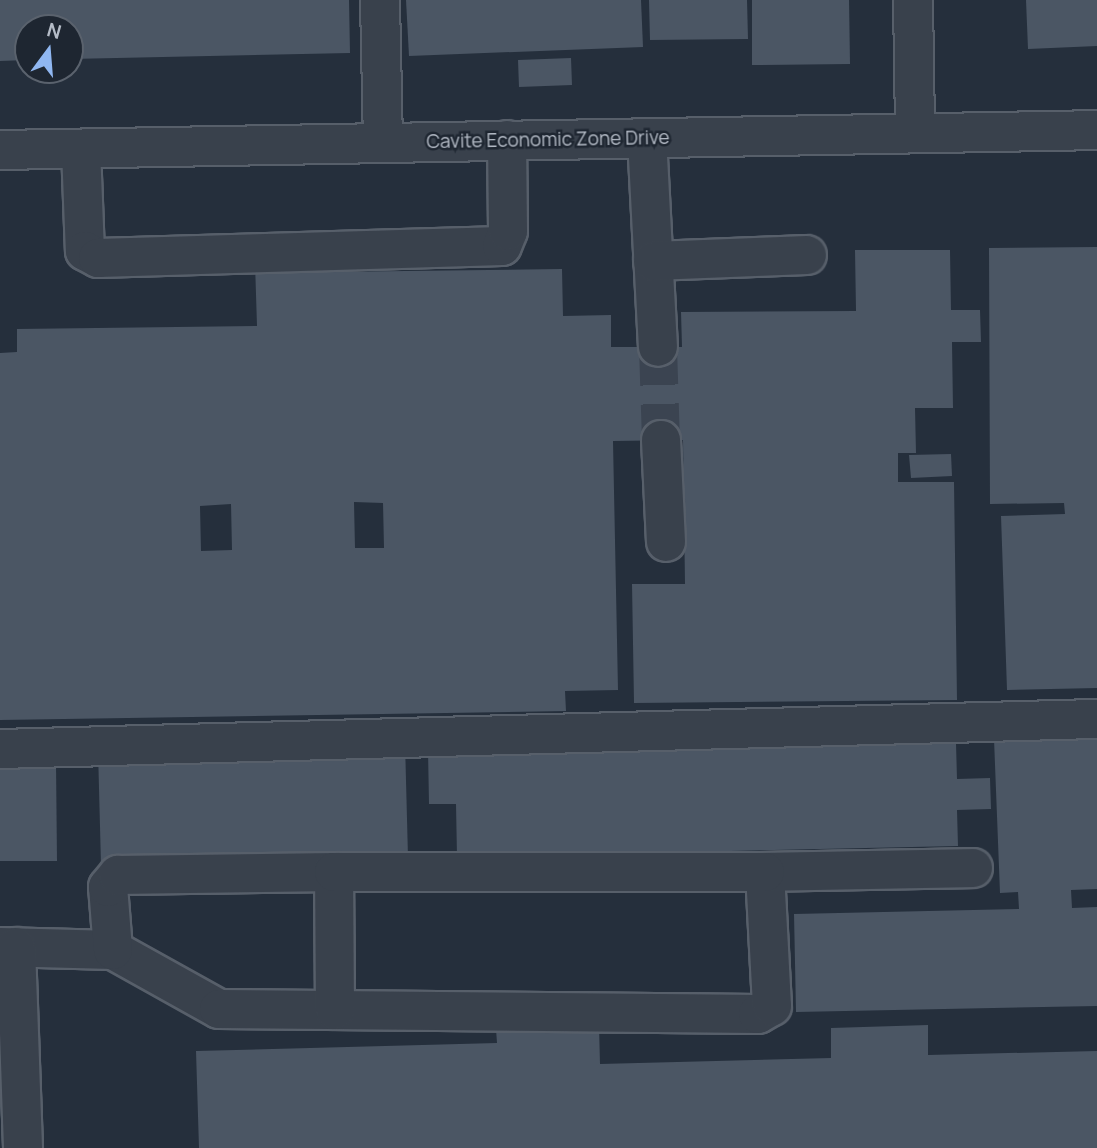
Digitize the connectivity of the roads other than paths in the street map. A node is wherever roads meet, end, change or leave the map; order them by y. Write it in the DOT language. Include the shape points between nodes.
graph roads {
  1 [pos="380,0"];
  2 [pos="913,0"];
  3 [pos="1097,130"];
  4 [pos="915,132"];
  5 [pos="647,138"];
  6 [pos="507,140"];
  7 [pos="383,143"];
  8 [pos="81,149"];
  9 [pos="0,150"];
  10 [pos="807,255"];
  11 [pos="653,261"];
  12 [pos="658,347"];
  13 [pos="661,440"];
  14 [pos="666,542"];
  15 [pos="1097,719"];
  16 [pos="0,749"];
  17 [pos="973,868"];
  18 [pos="334,872"];
  19 [pos="765,873"];
  20 [pos="8,947"];
  21 [pos="113,950"];
  22 [pos="335,1010"];
  23 [pos="23,1148"];
  1 -- 7 [label="street"];
  2 -- 4 [label="street"];
  3 -- 4 [label="street, Cavite Economic Zone Drive"];
  4 -- 5 [label="street, Cavite Economic Zone Drive"];
  5 -- 6 [label="street, Cavite Economic Zone Drive"];
  5 -- 11 [label="street"];
  6 -- 7 [label="street, Cavite Economic Zone Drive"];
  6 -- 8 [label="street" via="508,230 502,246 98,258 85,251"];
  7 -- 8 [label="street, Cavite Economic Zone Drive"];
  8 -- 9 [label="street, Cavite Economic Zone Drive"];
  10 -- 11 [label="street"];
  11 -- 12 [label="street"];
  13 -- 14 [label="street"];
  15 -- 16 [label="street"];
  17 -- 19 [label="street"];
  18 -- 19 [label="street"];
  18 -- 21 [label="street" via="118,876 108,887"];
  18 -- 22 [label="street"];
  19 -- 22 [label="street" via="772,1006 758,1014"];
  20 -- 21 [label="street"];
  20 -- 23 [label="street"];
  21 -- 22 [label="street" via="219,1009"];
}
